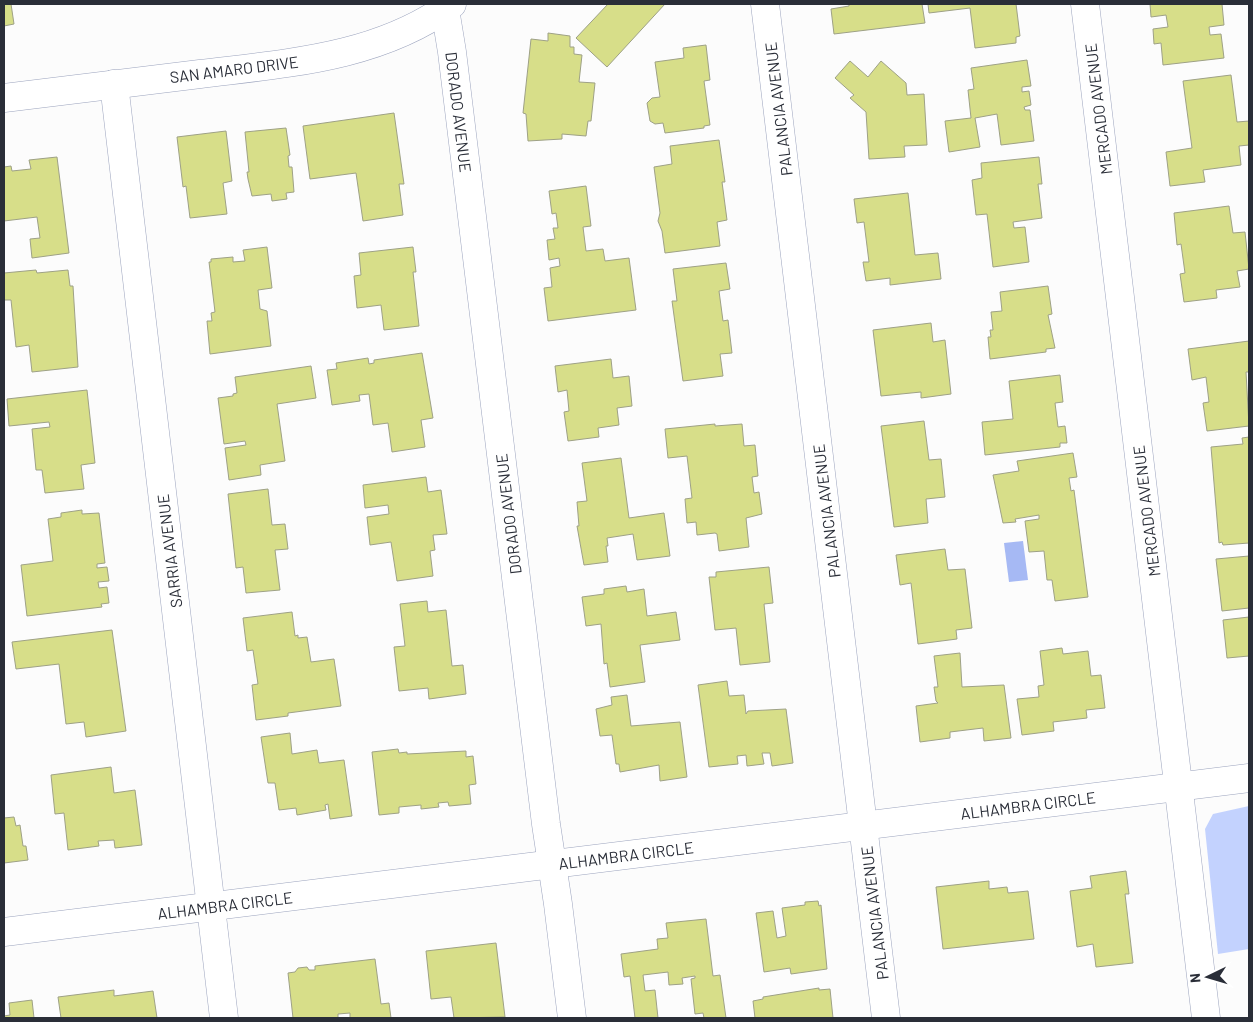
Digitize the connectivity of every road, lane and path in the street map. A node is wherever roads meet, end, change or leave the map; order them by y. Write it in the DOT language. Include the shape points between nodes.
graph roads {
  1 [pos="765,4"];
  2 [pos="1085,4"];
  3 [pos="448,6"];
  4 [pos="114,84"];
  5 [pos="4,98"];
  6 [pos="1249,778"];
  7 [pos="1178,787"];
  8 [pos="863,826"];
  9 [pos="552,864"];
  10 [pos="211,907"];
  11 [pos="4,932"];
  12 [pos="224,1018"];
  13 [pos="572,1018"];
  14 [pos="886,1018"];
  15 [pos="1206,1018"];
  1 -- 8 [label="street, PALANCIA AVENUE"];
  2 -- 7 [label="street, MERCADO AVENUE"];
  3 -- 4 [label="street, SAN AMARO DRIVE" via="396,37 342,53"];
  3 -- 9 [label="street, DORADO AVENUE"];
  4 -- 5 [label="street, SAN AMARO DRIVE"];
  4 -- 10 [label="street, SARRIA AVENUE"];
  6 -- 7 [label="street, ALHAMBRA CIRCLE"];
  7 -- 8 [label="street, ALHAMBRA CIRCLE"];
  7 -- 15 [label="street, MERCADO AVENUE"];
  8 -- 9 [label="street, ALHAMBRA CIRCLE"];
  8 -- 14 [label="street, PALANCIA AVENUE"];
  9 -- 10 [label="street, ALHAMBRA CIRCLE"];
  9 -- 13 [label="street, DORADO AVENUE"];
  10 -- 11 [label="street, ALHAMBRA CIRCLE"];
  10 -- 12 [label="street, SARRIA AVENUE"];
}
